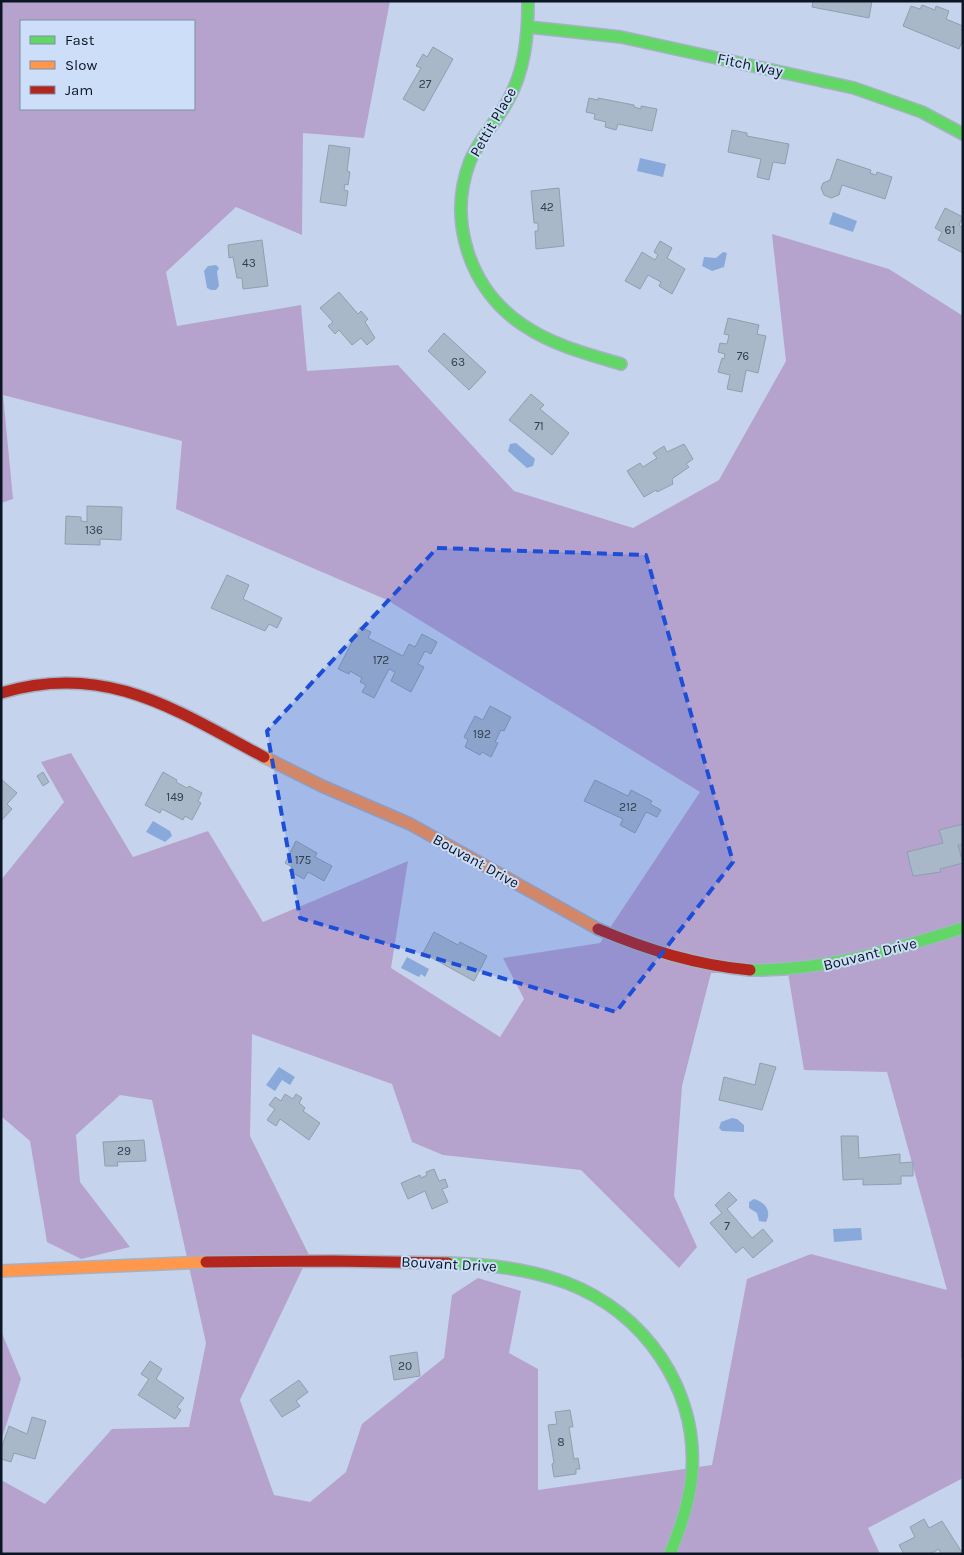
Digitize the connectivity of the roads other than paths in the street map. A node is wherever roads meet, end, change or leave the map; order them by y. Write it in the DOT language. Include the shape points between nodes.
graph roads {
  1 [pos="528,1"];
  2 [pos="529,27"];
  3 [pos="963,134"];
  4 [pos="621,364"];
  5 [pos="1,692"];
  6 [pos="963,928"];
  7 [pos="1,1271"];
  8 [pos="670,1554"];
  1 -- 2 [label="street, Pettit Place"];
  2 -- 3 [label="street, Fitch Way" via="621,37 854,88 922,112"];
  2 -- 4 [label="street, Pettit Place" via="526,53 518,78 508,101 479,143 466,176 461,204 464,243 478,277 493,300 523,326 569,348"];
  5 -- 6 [label="street, Bouvant Drive" via="38,683 64,681 117,687 136,693 311,780 410,824 612,936 681,960 760,971 799,970 864,959"];
  7 -- 8 [label="street, Bouvant Drive" via="304,1260 469,1263 537,1274 592,1294 620,1312 648,1339 664,1360 685,1408 693,1457 691,1484"];
}
